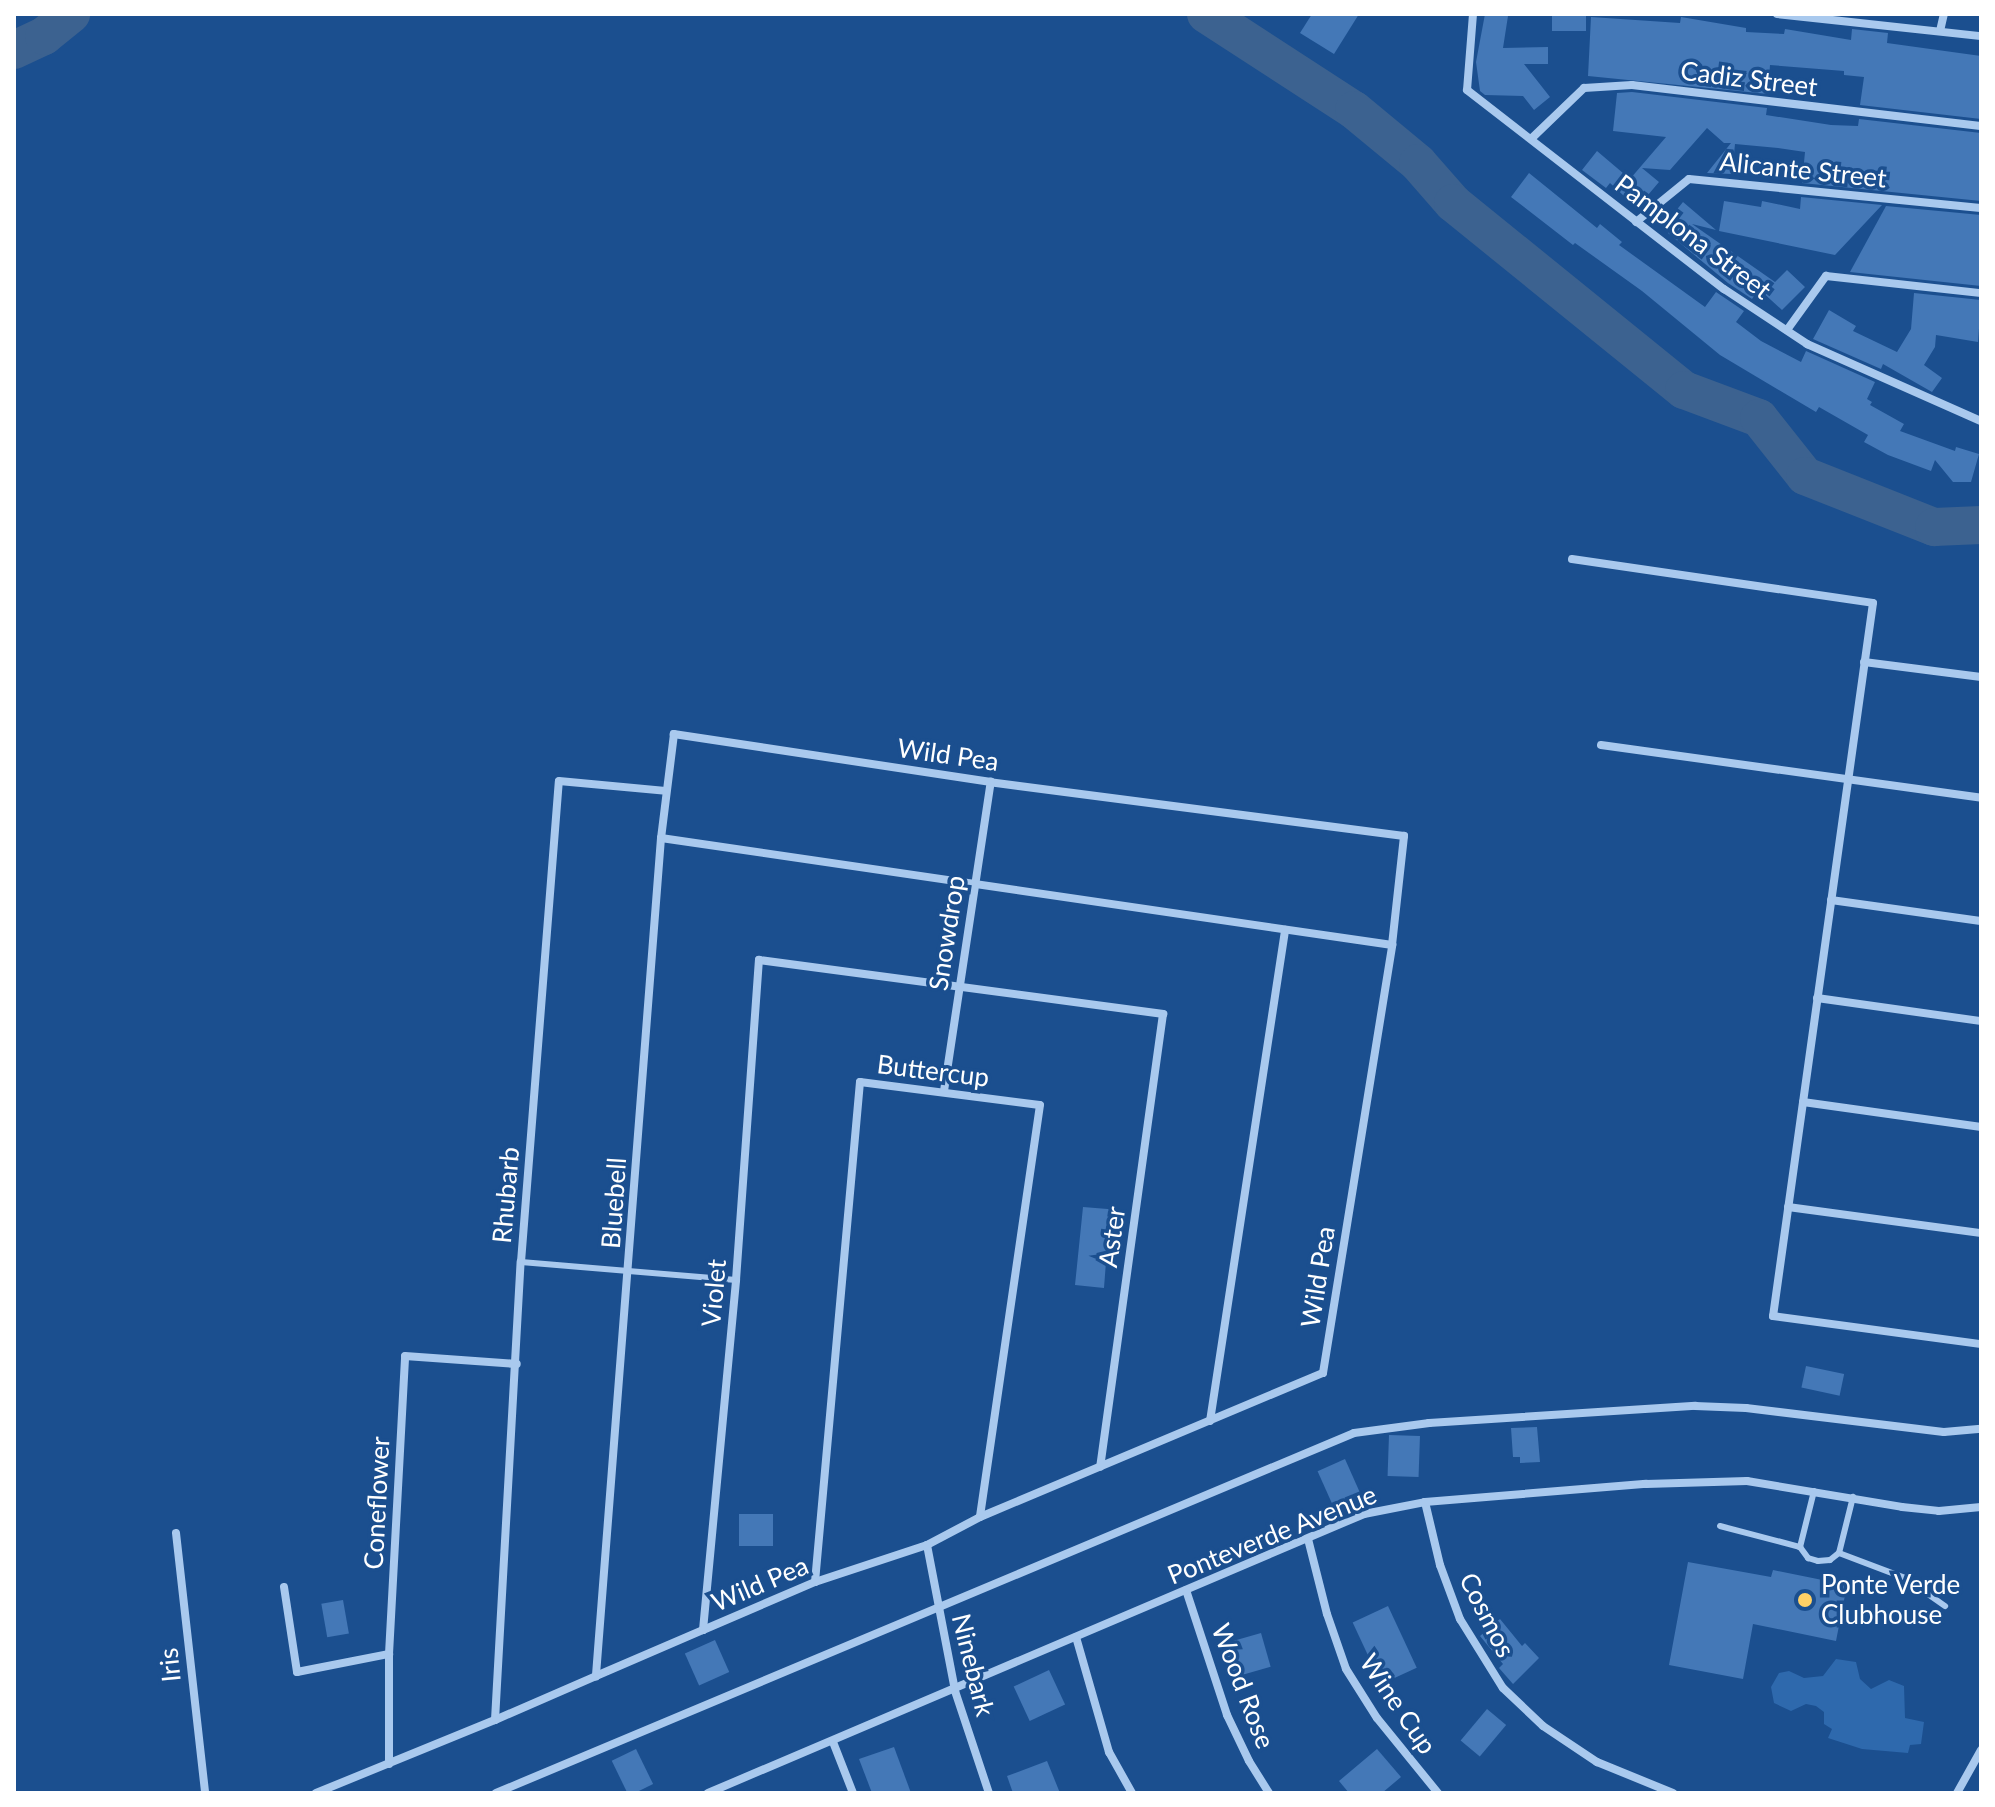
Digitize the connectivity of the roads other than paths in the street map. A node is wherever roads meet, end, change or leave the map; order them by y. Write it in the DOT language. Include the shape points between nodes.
graph roads {
  1 [pos="1473,14"];
  2 [pos="1777,14"];
  3 [pos="1944,14"];
  4 [pos="1839,17"];
  5 [pos="1940,31"];
  6 [pos="1981,36"];
  7 [pos="1981,126"];
  8 [pos="1532,138"];
  9 [pos="1981,208"];
  10 [pos="1636,222"];
  11 [pos="1981,293"];
  12 [pos="1787,330"];
  13 [pos="1981,421"];
  14 [pos="1572,559"];
  15 [pos="1864,662"];
  16 [pos="1981,677"];
  17 [pos="674,734"];
  18 [pos="1601,745"];
  19 [pos="1848,779"];
  20 [pos="991,782"];
  21 [pos="666,791"];
  22 [pos="1981,798"];
  23 [pos="661,838"];
  24 [pos="975,884"];
  25 [pos="1831,900"];
  26 [pos="1981,921"];
  27 [pos="1285,930"];
  28 [pos="1392,945"];
  29 [pos="959,985"];
  30 [pos="1817,998"];
  31 [pos="1981,1021"];
  32 [pos="944,1091"];
  33 [pos="1803,1102"];
  34 [pos="1981,1127"];
  35 [pos="1788,1207"];
  36 [pos="1981,1233"];
  37 [pos="521,1262"];
  38 [pos="629,1271"];
  39 [pos="736,1280"];
  40 [pos="1981,1344"];
  41 [pos="517,1364"];
  42 [pos="1210,1421"];
  43 [pos="1981,1429"];
  44 [pos="1100,1467"];
  45 [pos="1814,1491"];
  46 [pos="1853,1497"];
  47 [pos="1425,1502"];
  48 [pos="1981,1507"];
  49 [pos="980,1517"];
  50 [pos="1720,1526"];
  51 [pos="176,1533"];
  52 [pos="1308,1539"];
  53 [pos="927,1545"];
  54 [pos="1800,1547"];
  55 [pos="1839,1553"];
  56 [pos="815,1582"];
  57 [pos="284,1587"];
  58 [pos="1186,1590"];
  59 [pos="1945,1606"];
  60 [pos="937,1609"];
  61 [pos="703,1630"];
  62 [pos="1076,1637"];
  63 [pos="389,1654"];
  64 [pos="596,1676"];
  65 [pos="955,1691"];
  66 [pos="495,1720"];
  67 [pos="833,1742"];
  68 [pos="1981,1750"];
  69 [pos="389,1764"];
  70 [pos="713,1792"];
  71 [pos="205,1793"];
  72 [pos="316,1793"];
  73 [pos="496,1793"];
  74 [pos="853,1793"];
  75 [pos="989,1793"];
  76 [pos="1132,1793"];
  77 [pos="1269,1793"];
  78 [pos="1438,1793"];
  79 [pos="1673,1793"];
  80 [pos="1957,1793"];
  1 -- 8 [label="street, Pamplona Street" via="1467,90"];
  2 -- 4 [label="street"];
  3 -- 5 [label="street"];
  4 -- 5 [label="street"];
  5 -- 6 [label="street"];
  7 -- 8 [label="street, Cadiz Street" via="1632,85 1584,88"];
  8 -- 10 [label="street, Pamplona Street"];
  9 -- 10 [label="street, Alicante Street" via="1689,179"];
  10 -- 12 [label="street, Pamplona Street"];
  11 -- 12 [label="street" via="1826,276"];
  12 -- 13 [label="street, Pamplona Street" via="1807,344"];
  14 -- 15 [label="street" via="1873,603"];
  15 -- 16 [label="street"];
  15 -- 19 [label="street"];
  17 -- 20 [label="street, Wild Pea"];
  17 -- 21 [label="street, Bluebell"];
  18 -- 19 [label="street"];
  19 -- 22 [label="street"];
  19 -- 25 [label="street"];
  20 -- 24 [label="street, Snowdrop"];
  20 -- 28 [label="street, Wild Pea" via="1404,836"];
  21 -- 23 [label="street, Bluebell"];
  21 -- 37 [label="street, Rhubarb" via="559,781"];
  23 -- 24 [label="street"];
  23 -- 38 [label="street, Bluebell"];
  24 -- 27 [label="street"];
  24 -- 29 [label="street, Snowdrop"];
  25 -- 26 [label="street"];
  25 -- 30 [label="street"];
  27 -- 28 [label="street"];
  27 -- 42 [label="street"];
  28 -- 42 [label="street, Wild Pea" via="1323,1373"];
  29 -- 32 [label="street, Snowdrop"];
  29 -- 39 [label="street, Violet" via="759,960"];
  29 -- 44 [label="street, Aster" via="1163,1014"];
  30 -- 31 [label="street"];
  30 -- 33 [label="street"];
  32 -- 49 [label="street, Buttercup" via="1040,1105"];
  32 -- 56 [label="street, Buttercup" via="860,1082"];
  33 -- 34 [label="street"];
  33 -- 35 [label="street"];
  35 -- 36 [label="street"];
  35 -- 40 [label="street" via="1773,1316"];
  37 -- 38 [label="lane"];
  37 -- 41 [label="street, Rhubarb"];
  38 -- 39 [label="lane"];
  38 -- 64 [label="street, Bluebell"];
  39 -- 61 [label="street, Violet"];
  41 -- 63 [label="street, Coneflower" via="405,1356"];
  41 -- 66 [label="street, Rhubarb"];
  42 -- 44 [label="street, Wild Pea"];
  43 -- 60 [label="street" via="1944,1432 1695,1406 1429,1423 1354,1433"];
  44 -- 49 [label="street, Wild Pea"];
  45 -- 46 [label="street, Ponteverde Avenue"];
  45 -- 47 [label="street, Ponteverde Avenue" via="1732,1481"];
  45 -- 54 [label="lane"];
  46 -- 48 [label="street, Ponteverde Avenue" via="1939,1511"];
  46 -- 55 [label="lane"];
  47 -- 52 [label="street, Ponteverde Avenue" via="1364,1514"];
  47 -- 79 [label="street, Cosmos" via="1460,1619 1503,1688 1543,1726 1597,1762"];
  49 -- 53 [label="street, Wild Pea"];
  50 -- 54 [label="lane"];
  51 -- 71 [label="street, Iris"];
  52 -- 58 [label="street, Ponteverde Avenue"];
  52 -- 78 [label="street, Wine Cup" via="1346,1669 1377,1718"];
  53 -- 56 [label="street, Wild Pea"];
  53 -- 60 [label="street, Ninebark"];
  54 -- 55 [label="lane" via="1818,1561"];
  55 -- 59 [label="lane" via="1905,1578"];
  56 -- 61 [label="street, Wild Pea"];
  57 -- 63 [label="street" via="297,1672"];
  58 -- 62 [label="street, Ponteverde Avenue"];
  58 -- 77 [label="street, Wood Rose" via="1227,1715"];
  60 -- 65 [label="street, Ninebark"];
  60 -- 73 [label="street"];
  61 -- 64 [label="street, Wild Pea"];
  62 -- 65 [label="street, Ponteverde Avenue"];
  62 -- 76 [label="street" via="1109,1752"];
  63 -- 69 [label="street, Coneflower"];
  64 -- 66 [label="street, Wild Pea"];
  65 -- 67 [label="street, Ponteverde Avenue"];
  65 -- 75 [label="street, Ninebark"];
  66 -- 69 [label="street, Wild Pea"];
  67 -- 70 [label="street, Ponteverde Avenue"];
  67 -- 74 [label="street"];
  68 -- 80 [label="street"];
  69 -- 72 [label="street, Wild Pea"];
}
